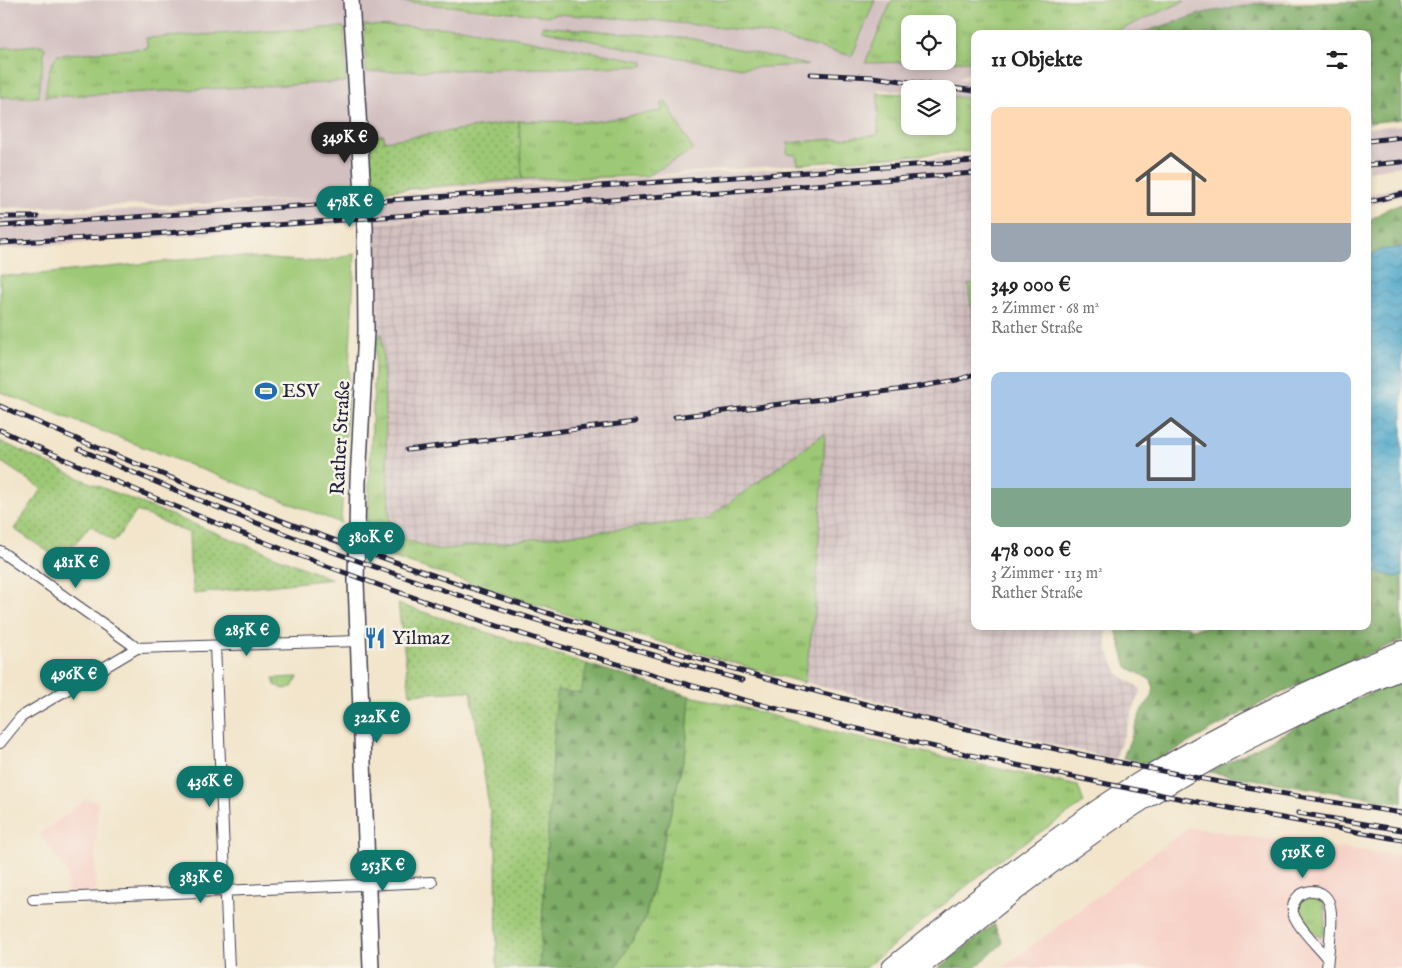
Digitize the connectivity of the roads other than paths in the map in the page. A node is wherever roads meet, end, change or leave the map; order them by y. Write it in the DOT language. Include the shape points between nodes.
graph roads {
  1 [pos="351,0"];
  2 [pos="0,551"];
  3 [pos="358,641"];
  4 [pos="215,646"];
  5 [pos="137,648"];
  6 [pos="1402,651"];
  7 [pos="1402,669"];
  8 [pos="0,743"];
  9 [pos="432,882"];
  10 [pos="368,885"];
  11 [pos="227,890"];
  12 [pos="33,899"];
  13 [pos="1327,963"];
  14 [pos="229,968"];
  15 [pos="371,968"];
  16 [pos="892,968"];
  17 [pos="918,968"];
  1 -- 3 [label="street, Rather Straße" via="364,211 366,331 358,481"];
  2 -- 5 [label="street"];
  3 -- 4 [label="street"];
  3 -- 10 [label="street, Rather Straße"];
  4 -- 5 [label="street"];
  4 -- 11 [label="street"];
  5 -- 8 [label="street" via="21,717"];
  6 -- 16 [label="highway" via="1322,684 1258,716 1132,787 975,900"];
  7 -- 17 [label="highway" via="1265,730 1142,801 1062,855"];
  9 -- 10 [label="street"];
  10 -- 11 [label="street"];
  10 -- 15 [label="street, Rather Straße"];
  11 -- 12 [label="street"];
  11 -- 14 [label="street"];
  13 -- 13 [label="street" via="1330,905 1322,893 1307,891 1294,902 1293,912"];
}
